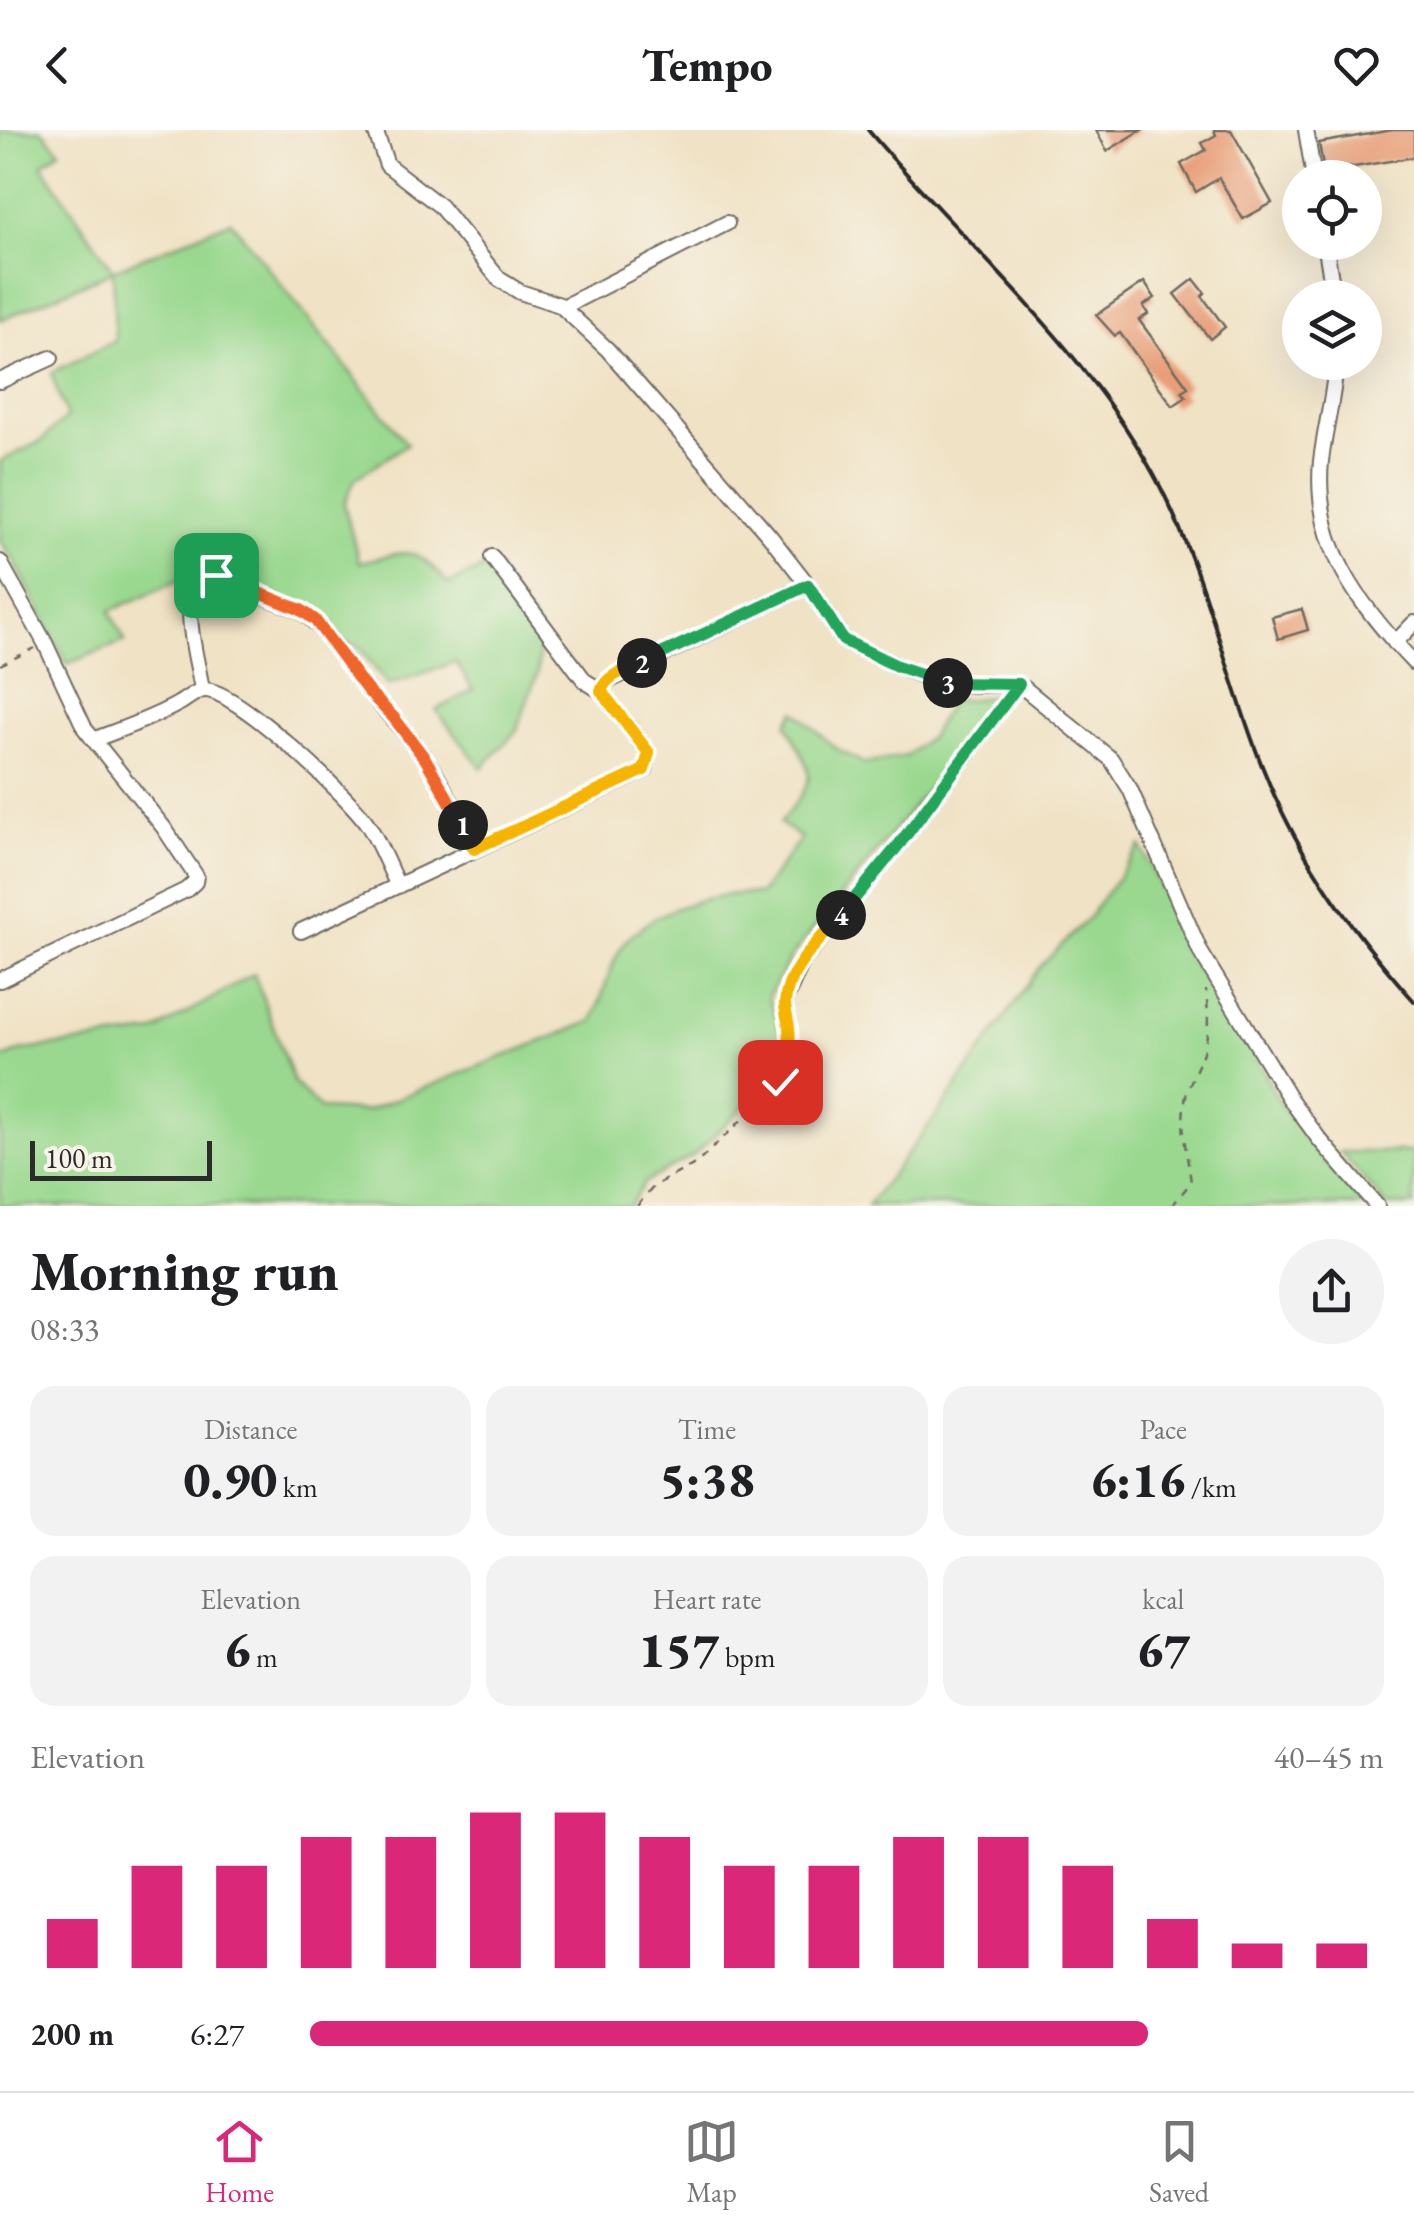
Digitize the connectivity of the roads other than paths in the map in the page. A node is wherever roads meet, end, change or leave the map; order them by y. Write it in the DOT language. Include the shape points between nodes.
graph roads {
  1 [pos="374,130"];
  2 [pos="1306,130"];
  3 [pos="1311,160"];
  4 [pos="728,223"];
  5 [pos="563,307"];
  6 [pos="51,358"];
  7 [pos="1333,380"];
  8 [pos="0,381"];
  9 [pos="492,556"];
  10 [pos="0,564"];
  11 [pos="808,585"];
  12 [pos="1414,623"];
  13 [pos="1395,642"];
  14 [pos="1414,663"];
  15 [pos="1019,684"];
  16 [pos="202,690"];
  17 [pos="601,691"];
  18 [pos="93,740"];
  19 [pos="474,849"];
  20 [pos="398,886"];
  21 [pos="300,931"];
  22 [pos="0,980"];
  23 [pos="786,1014"];
  24 [pos="1377,1206"];
  1 -- 5 [label="street" via="387,165 440,206 499,279"];
  2 -- 3 [label="street"];
  4 -- 5 [label="street"];
  5 -- 11 [label="street" via="682,432"];
  6 -- 8 [label="street"];
  7 -- 13 [label="street" via="1321,466 1324,516 1352,592"];
  9 -- 17 [label="street" via="585,681"];
  10 -- 18 [label="street"];
  11 -- 15 [label="street" via="854,647 940,682"];
  11 -- 17 [label="street" via="612,676"];
  12 -- 13 [label="street"];
  13 -- 14 [label="street"];
  15 -- 23 [label="street" via="802,962 785,1000"];
  15 -- 24 [label="street" via="1111,760 1210,966 1290,1099"];
  16 -- 18 [label="street"];
  16 -- 19 [label="street" via="190,610 204,572 301,610 426,760"];
  16 -- 20 [label="street" via="230,700 340,790 368,824"];
  17 -- 19 [label="street" via="649,753 644,770"];
  18 -- 22 [label="street" via="194,868 196,882"];
  19 -- 20 [label="street"];
  20 -- 21 [label="street"];
}
